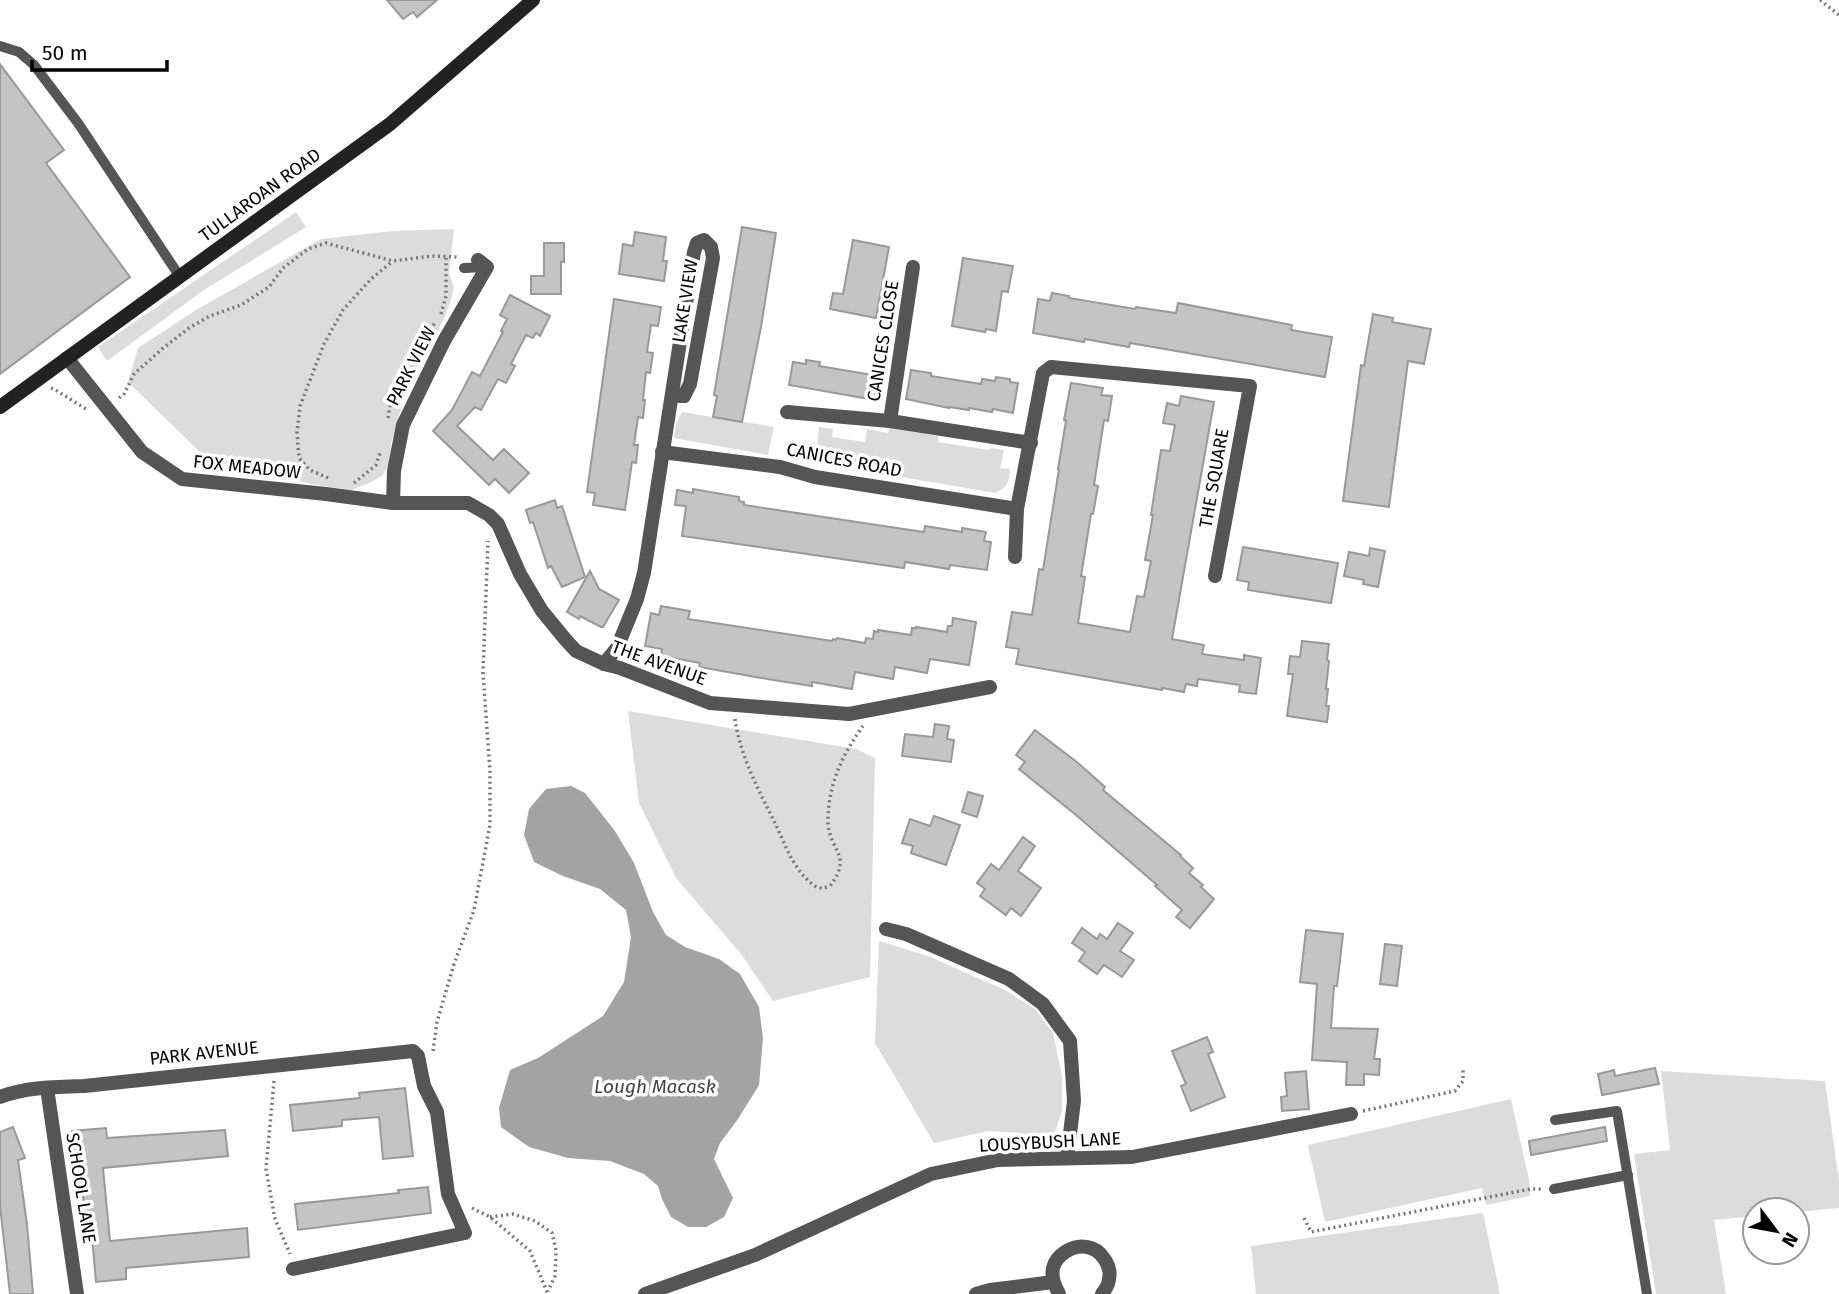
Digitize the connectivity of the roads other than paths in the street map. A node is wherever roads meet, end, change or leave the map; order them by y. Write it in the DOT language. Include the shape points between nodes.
graph roads {
  1 [pos="533,0"];
  2 [pos="0,46"];
  3 [pos="483,264"];
  4 [pos="914,267"];
  5 [pos="464,268"];
  6 [pos="180,277"];
  7 [pos="67,358"];
  8 [pos="672,396"];
  9 [pos="0,407"];
  10 [pos="787,412"];
  11 [pos="890,421"];
  12 [pos="1031,443"];
  13 [pos="662,452"];
  14 [pos="393,503"];
  15 [pos="1017,509"];
  16 [pos="1016,557"];
  17 [pos="1215,576"];
  18 [pos="604,664"];
  19 [pos="990,687"];
  20 [pos="886,929"];
  21 [pos="47,1088"];
  22 [pos="0,1097"];
  23 [pos="1351,1114"];
  24 [pos="1555,1119"];
  25 [pos="1067,1158"];
  26 [pos="1628,1175"];
  27 [pos="1554,1189"];
  28 [pos="293,1269"];
  29 [pos="1056,1288"];
  30 [pos="77,1294"];
  31 [pos="645,1294"];
  32 [pos="976,1294"];
  33 [pos="1102,1294"];
  34 [pos="1647,1294"];
  1 -- 6 [label="street, TULLAROAN ROAD" via="390,124"];
  2 -- 6 [label="lane" via="19,52 34,65"];
  3 -- 5 [label="lane"];
  3 -- 14 [label="street, PARK VIEW" via="403,425"];
  4 -- 11 [label="street, CANICES CLOSE"];
  6 -- 7 [label="street, TULLAROAN ROAD"];
  7 -- 9 [label="street, TULLAROAN ROAD"];
  7 -- 14 [label="street, FOX MEADOW" via="142,452 182,479"];
  8 -- 8 [label="street, LAKE VIEW" via="694,252 696,243 704,240 713,258 691,384 684,396"];
  8 -- 13 [label="street, LAKE VIEW"];
  10 -- 11 [label="street, CANICES CLOSE"];
  11 -- 12 [label="street, CANICES CLOSE"];
  12 -- 15 [label="street"];
  12 -- 17 [label="street, THE SQUARE" via="1043,373 1051,367 1250,386"];
  13 -- 15 [label="street, CANICES ROAD" via="780,467 815,477"];
  13 -- 18 [label="street, LAKE VIEW" via="637,599 617,648"];
  14 -- 18 [label="street, THE AVENUE" via="468,503 489,515 498,524 542,611 576,651"];
  15 -- 16 [label="street"];
  18 -- 19 [label="street, THE AVENUE" via="710,703 849,714"];
  20 -- 25 [label="street" via="1009,979 1043,1004 1070,1041 1074,1101"];
  21 -- 22 [label="street, PARK AVENUE"];
  21 -- 28 [label="street, PARK AVENUE" via="413,1051 437,1112 448,1194 465,1233"];
  21 -- 30 [label="street, SCHOOL LANE"];
  23 -- 25 [label="street, LOUSYBUSH LANE" via="1132,1157"];
  24 -- 26 [label="lane" via="1617,1111"];
  25 -- 31 [label="street, LOUSYBUSH LANE" via="998,1160 931,1174 755,1255"];
  26 -- 27 [label="lane"];
  26 -- 34 [label="lane"];
  29 -- 32 [label="street"];
  29 -- 33 [label="street" via="1053,1268 1060,1255 1087,1247 1100,1253 1108,1265 1110,1279"];
}
